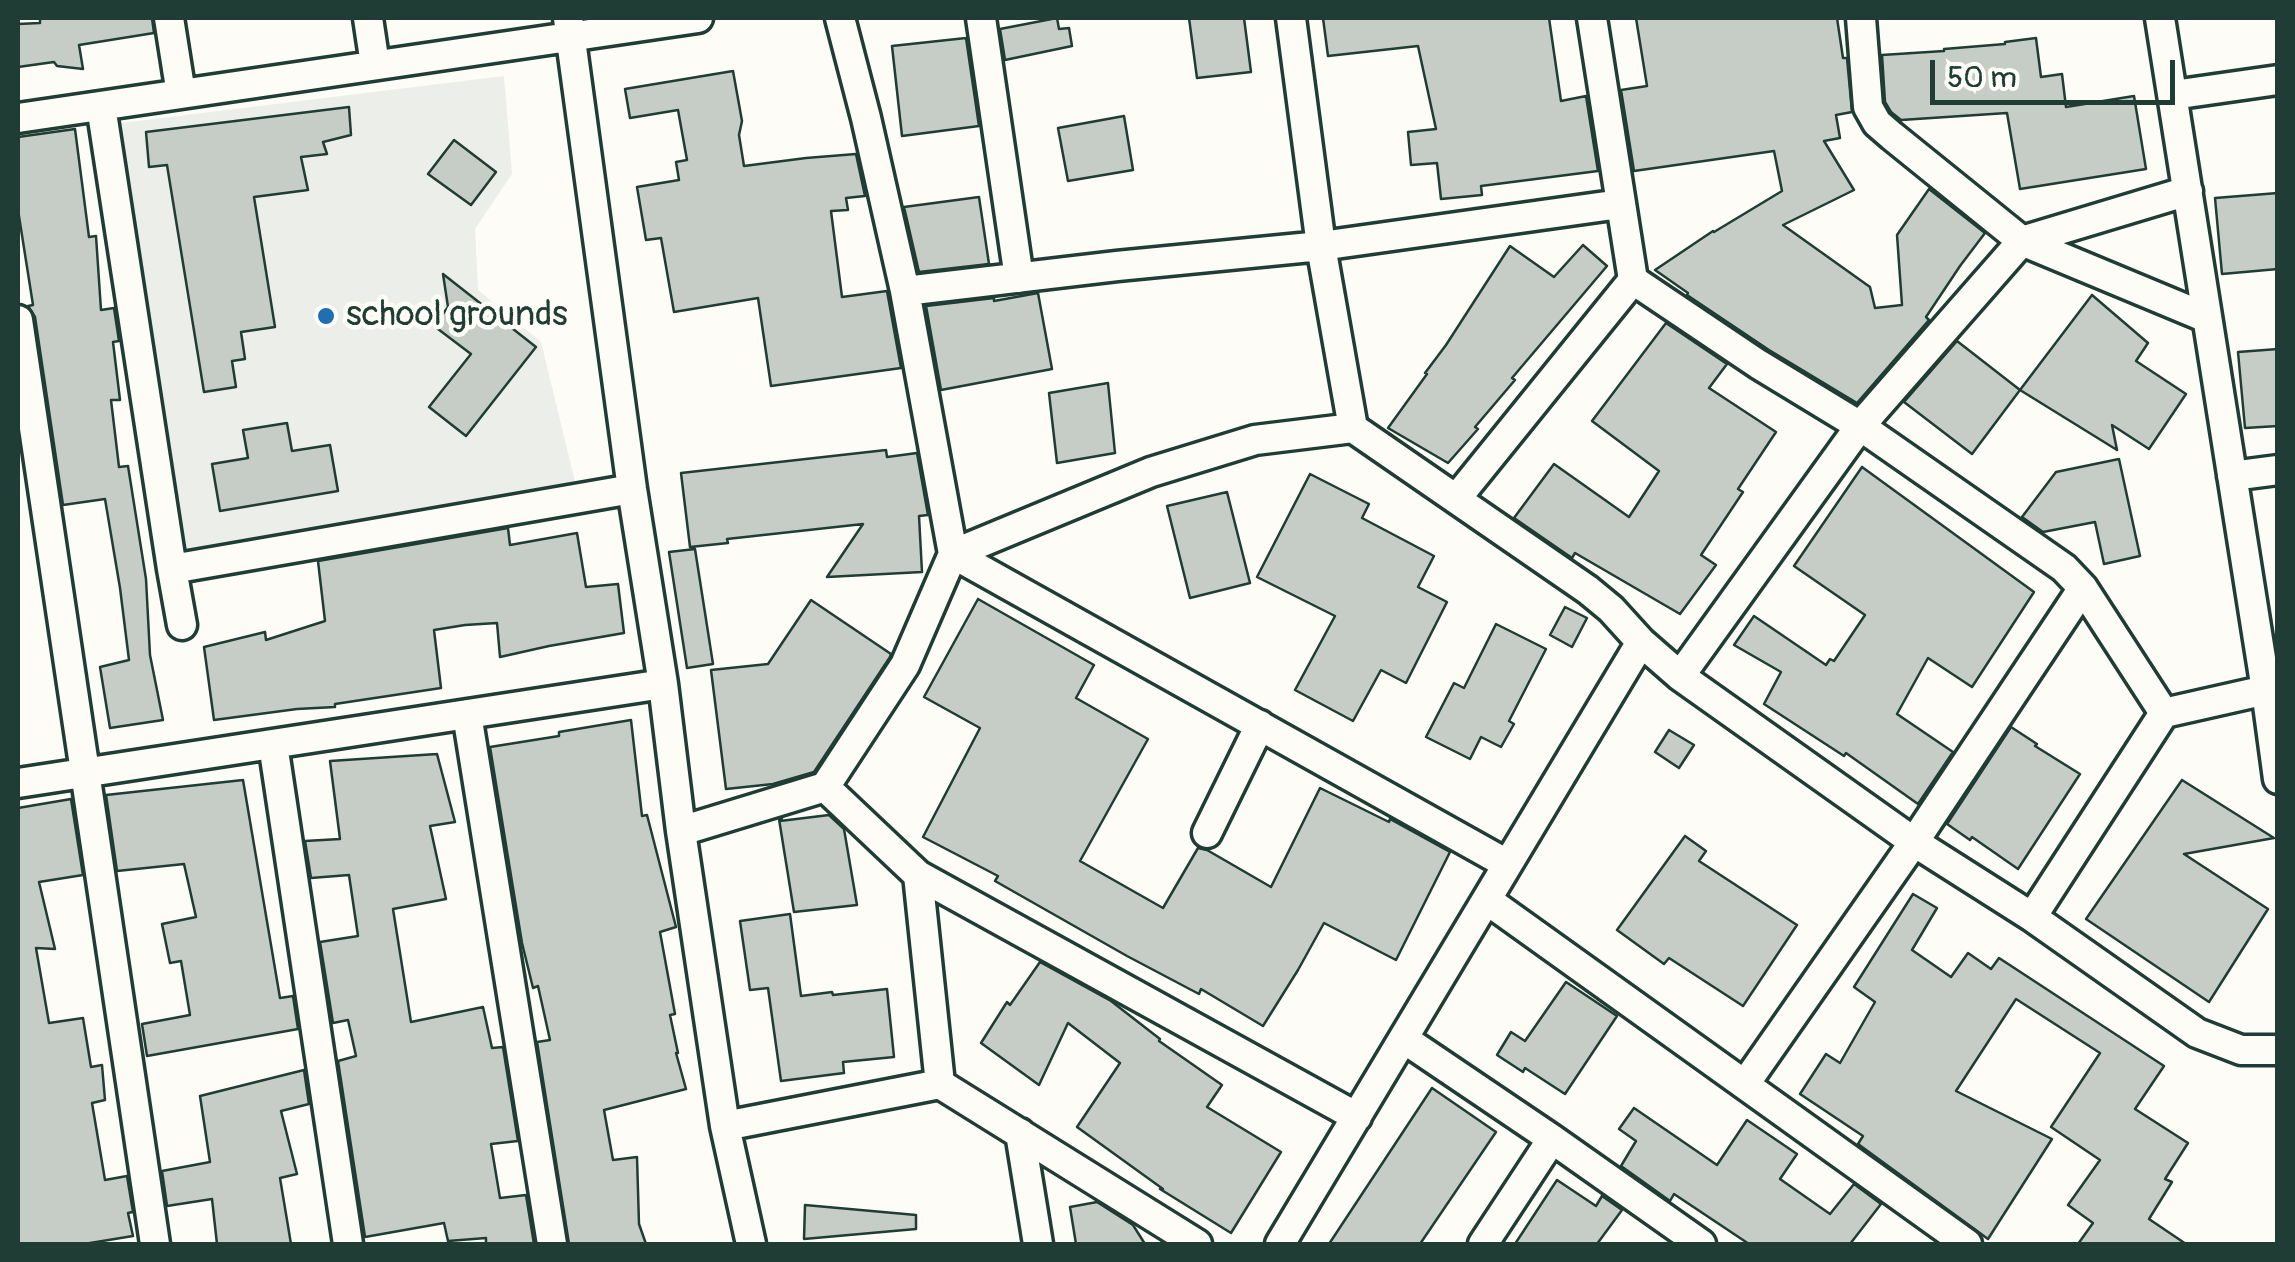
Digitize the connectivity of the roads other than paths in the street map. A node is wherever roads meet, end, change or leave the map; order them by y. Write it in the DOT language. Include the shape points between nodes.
graph roads {
  1 [pos="169,18"];
  2 [pos="368,18"];
  3 [pos="698,18"];
  4 [pos="840,18"];
  5 [pos="980,18"];
  6 [pos="1290,18"];
  7 [pos="1592,18"];
  8 [pos="1861,18"];
  9 [pos="2160,18"];
  10 [pos="569,28"];
  11 [pos="375,65"];
  12 [pos="2278,80"];
  13 [pos="181,94"];
  14 [pos="2172,95"];
  15 [pos="101,106"];
  16 [pos="18,118"];
  17 [pos="2188,191"];
  18 [pos="1620,204"];
  19 [pos="2022,241"];
  20 [pos="1321,246"];
  21 [pos="1019,278"];
  22 [pos="1633,280"];
  23 [pos="905,291"];
  24 [pos="2207,318"];
  25 [pos="18,320"];
  26 [pos="1860,426"];
  27 [pos="1352,428"];
  28 [pos="2278,470"];
  29 [pos="2232,476"];
  30 [pos="632,490"];
  31 [pos="1456,499"];
  32 [pos="953,554"];
  33 [pos="172,569"];
  34 [pos="2083,588"];
  35 [pos="182,625"];
  36 [pos="1641,642"];
  37 [pos="1680,676"];
  38 [pos="663,684"];
  39 [pos="2266,690"];
  40 [pos="2164,713"];
  41 [pos="467,714"];
  42 [pos="1260,725"];
  43 [pos="274,744"];
  44 [pos="85,772"];
  45 [pos="2278,779"];
  46 [pos="18,783"];
  47 [pos="824,788"];
  48 [pos="681,831"];
  49 [pos="1207,833"];
  50 [pos="1914,842"];
  51 [pos="1508,864"];
  52 [pos="918,875"];
  53 [pos="1487,900"];
  54 [pos="2032,918"];
  55 [pos="1404,1039"];
  56 [pos="2278,1050"];
  57 [pos="940,1084"];
  58 [pos="1746,1084"];
  59 [pos="1357,1116"];
  60 [pos="725,1126"];
  61 [pos="1020,1133"];
  62 [pos="1552,1139"];
  63 [pos="156,1244"];
  64 [pos="348,1244"];
  65 [pos="552,1244"];
  66 [pos="751,1244"];
  67 [pos="1038,1244"];
  68 [pos="1198,1244"];
  69 [pos="1280,1244"];
  70 [pos="1482,1244"];
  71 [pos="1701,1244"];
  72 [pos="1966,1244"];
  1 -- 13 [label="street"];
  2 -- 11 [label="street"];
  3 -- 10 [label="street"];
  4 -- 23 [label="street"];
  5 -- 21 [label="street"];
  6 -- 20 [label="street"];
  7 -- 18 [label="street"];
  8 -- 19 [label="street" via="1868,107 1877,123"];
  9 -- 14 [label="street"];
  10 -- 11 [label="street"];
  10 -- 30 [label="street"];
  11 -- 13 [label="street"];
  12 -- 14 [label="street"];
  13 -- 15 [label="street"];
  14 -- 17 [label="street"];
  15 -- 16 [label="street"];
  15 -- 33 [label="street"];
  17 -- 19 [label="street"];
  17 -- 24 [label="street"];
  18 -- 20 [label="street"];
  18 -- 22 [label="street"];
  19 -- 24 [label="street"];
  19 -- 26 [label="street"];
  20 -- 21 [label="street"];
  20 -- 27 [label="street"];
  21 -- 23 [label="street"];
  22 -- 26 [label="street"];
  22 -- 31 [label="street"];
  23 -- 32 [label="street"];
  24 -- 29 [label="street"];
  25 -- 44 [label="street"];
  26 -- 34 [label="street" via="2064,568"];
  26 -- 37 [label="street"];
  27 -- 31 [label="street"];
  27 -- 32 [label="street" via="1255,440 1168,467"];
  28 -- 29 [label="street"];
  29 -- 39 [label="street"];
  30 -- 33 [label="street"];
  30 -- 38 [label="street"];
  31 -- 36 [label="street" via="1588,590"];
  32 -- 42 [label="street"];
  32 -- 47 [label="street" via="905,665"];
  33 -- 35 [label="street"];
  34 -- 40 [label="street"];
  34 -- 50 [label="street"];
  36 -- 37 [label="street"];
  36 -- 51 [label="street"];
  37 -- 50 [label="street"];
  38 -- 41 [label="street"];
  38 -- 48 [label="street"];
  39 -- 40 [label="street"];
  39 -- 45 [label="street"];
  40 -- 54 [label="street"];
  41 -- 43 [label="street"];
  41 -- 65 [label="street"];
  42 -- 49 [label="street"];
  42 -- 51 [label="street"];
  43 -- 44 [label="street"];
  43 -- 64 [label="street"];
  44 -- 46 [label="street"];
  44 -- 63 [label="street"];
  47 -- 48 [label="street"];
  47 -- 52 [label="street"];
  48 -- 60 [label="street"];
  50 -- 54 [label="street"];
  50 -- 58 [label="street"];
  51 -- 53 [label="street"];
  52 -- 57 [label="street"];
  52 -- 59 [label="street"];
  53 -- 55 [label="street"];
  53 -- 58 [label="street"];
  54 -- 56 [label="street" via="2197,1033 2241,1050"];
  55 -- 59 [label="street"];
  55 -- 62 [label="street"];
  57 -- 60 [label="street"];
  57 -- 61 [label="street"];
  58 -- 72 [label="street"];
  59 -- 69 [label="street"];
  60 -- 66 [label="street"];
  61 -- 67 [label="street"];
  61 -- 68 [label="street"];
  62 -- 70 [label="street"];
  62 -- 71 [label="street"];
}
